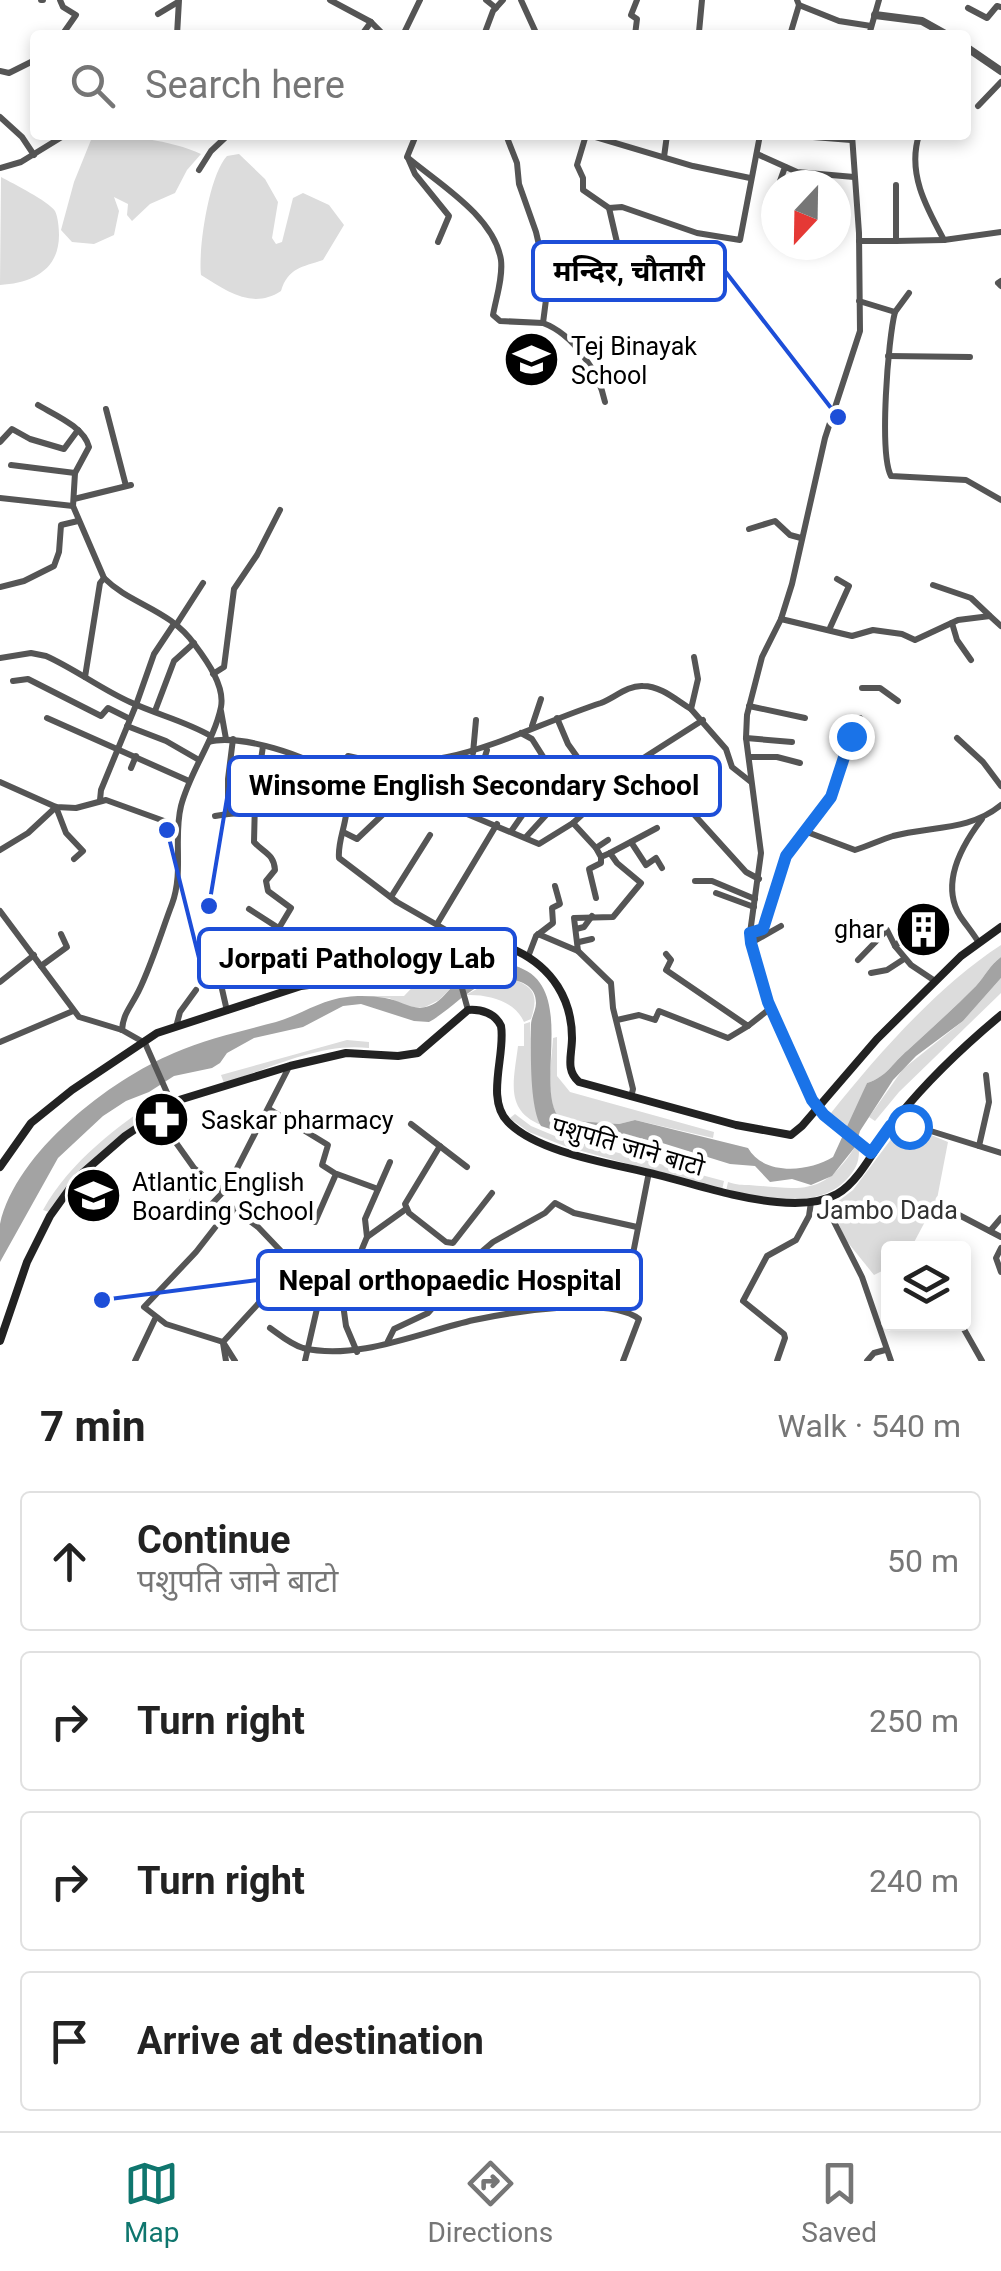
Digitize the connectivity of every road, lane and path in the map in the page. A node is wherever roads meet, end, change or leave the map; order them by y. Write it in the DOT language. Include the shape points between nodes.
graph roads {
  1 [pos="330,0"];
  2 [pos="420,0"];
  3 [pos="486,0"];
  4 [pos="503,0"];
  5 [pos="521,0"];
  6 [pos="636,0"];
  7 [pos="702,0"];
  8 [pos="879,0"];
  9 [pos="61,1"];
  10 [pos="179,1"];
  11 [pos="798,2"];
  12 [pos="496,8"];
  13 [pos="968,8"];
  14 [pos="1001,8"];
  15 [pos="158,14"];
  16 [pos="876,16"];
  17 [pos="371,22"];
  18 [pos="66,30"];
  19 [pos="177,30"];
  20 [pos="365,30"];
  21 [pos="379,30"];
  22 [pos="405,30"];
  23 [pos="486,30"];
  24 [pos="535,30"];
  25 [pos="636,30"];
  26 [pos="699,30"];
  27 [pos="791,30"];
  28 [pos="870,30"];
  29 [pos="937,30"];
  30 [pos="971,50"];
  31 [pos="30,62"];
  32 [pos="0,70"];
  33 [pos="1001,71"];
  34 [pos="1001,82"];
  35 [pos="978,106"];
  36 [pos="0,117"];
  37 [pos="57,140"];
  38 [pos="223,140"];
  39 [pos="414,140"];
  40 [pos="507,140"];
  41 [pos="585,140"];
  42 [pos="604,140"];
  43 [pos="666,140"];
  44 [pos="759,140"];
  45 [pos="852,140"];
  46 [pos="917,140"];
  47 [pos="757,154"];
  48 [pos="34,155"];
  49 [pos="408,157"];
  50 [pos="664,157"];
  51 [pos="785,167"];
  52 [pos="0,168"];
  53 [pos="200,170"];
  54 [pos="784,170"];
  55 [pos="854,177"];
  56 [pos="750,178"];
  57 [pos="896,185"];
  58 [pos="609,208"];
  59 [pos="1001,232"];
  60 [pos="944,240"];
  61 [pos="859,241"];
  62 [pos="896,241"];
  63 [pos="438,242"];
  64 [pos="619,251"];
  65 [pos="909,293"];
  66 [pos="859,300"];
  67 [pos="895,312"];
  68 [pos="543,323"];
  69 [pos="888,356"];
  70 [pos="970,357"];
  71 [pos="605,402"];
  72 [pos="38,405"];
  73 [pos="106,409"];
  74 [pos="78,430"];
  75 [pos="0,442"];
  76 [pos="11,465"];
  77 [pos="75,473"];
  78 [pos="0,498"];
  79 [pos="1001,500"];
  80 [pos="73,502"];
  81 [pos="280,510"];
  82 [pos="78,521"];
  83 [pos="749,529"];
  84 [pos="800,538"];
  85 [pos="104,578"];
  86 [pos="838,579"];
  87 [pos="203,583"];
  88 [pos="932,585"];
  89 [pos="0,587"];
  90 [pos="990,616"];
  91 [pos="780,619"];
  92 [pos="952,622"];
  93 [pos="175,624"];
  94 [pos="1001,626"];
  95 [pos="829,630"];
  96 [pos="194,643"];
  97 [pos="694,656"];
  98 [pos="0,658"];
  99 [pos="972,660"];
  100 [pos="213,674"];
  101 [pos="85,677"];
  102 [pos="14,681"];
  103 [pos="862,688"];
  104 [pos="540,699"];
  105 [pos="898,700"];
  106 [pos="136,705"];
  107 [pos="749,706"];
  108 [pos="221,708"];
  109 [pos="691,709"];
  110 [pos="155,711"];
  111 [pos="47,718"];
  112 [pos="557,718"];
  113 [pos="806,718"];
  114 [pos="860,718"];
  115 [pos="476,720"];
  116 [pos="703,720"];
  117 [pos="128,723"];
  118 [pos="532,727"];
  119 [pos="520,733"];
  120 [pos="746,738"];
  121 [pos="956,738"];
  122 [pos="209,739"];
  123 [pos="230,739"];
  124 [pos="792,742"];
  125 [pos="264,746"];
  126 [pos="488,748"];
  127 [pos="118,749"];
  128 [pos="473,752"];
  129 [pos="136,756"];
  130 [pos="749,757"];
  131 [pos="298,758"];
  132 [pos="578,758"];
  133 [pos="199,760"];
  134 [pos="436,760"];
  135 [pos="800,763"];
  136 [pos="131,768"];
  137 [pos="334,776"];
  138 [pos="189,781"];
  139 [pos="0,782"];
  140 [pos="436,782"];
  141 [pos="752,783"];
  142 [pos="1001,786"];
  143 [pos="536,797"];
  144 [pos="680,799"];
  145 [pos="100,800"];
  146 [pos="558,802"];
  147 [pos="1001,805"];
  148 [pos="56,807"];
  149 [pos="254,810"];
  150 [pos="588,810"];
  151 [pos="228,814"];
  152 [pos="467,814"];
  153 [pos="216,816"];
  154 [pos="984,818"];
  155 [pos="572,823"];
  156 [pos="496,824"];
  157 [pos="178,826"];
  158 [pos="657,828"];
  159 [pos="512,830"];
  160 [pos="343,832"];
  161 [pos="806,832"];
  162 [pos="430,834"];
  163 [pos="526,837"];
  164 [pos="608,840"];
  165 [pos="631,842"];
  166 [pos="596,848"];
  167 [pos="0,850"];
  168 [pos="610,853"];
  169 [pos="601,857"];
  170 [pos="74,858"];
  171 [pos="662,868"];
  172 [pos="758,878"];
  173 [pos="695,880"];
  174 [pos="555,886"];
  175 [pos="716,892"];
  176 [pos="391,896"];
  177 [pos="596,898"];
  178 [pos="755,903"];
  179 [pos="250,909"];
  180 [pos="0,911"];
  181 [pos="437,924"];
  182 [pos="918,925"];
  183 [pos="781,926"];
  184 [pos="1001,927"];
  185 [pos="279,928"];
  186 [pos="750,933"];
  187 [pos="61,934"];
  188 [pos="538,934"];
  189 [pos="841,938"];
  190 [pos="592,939"];
  191 [pos="875,942"];
  192 [pos="751,943"];
  193 [pos="978,943"];
  194 [pos="450,944"];
  195 [pos="578,946"];
  196 [pos="894,946"];
  197 [pos="666,954"];
  198 [pos="34,955"];
  199 [pos="235,956"];
  200 [pos="528,957"];
  201 [pos="904,959"];
  202 [pos="858,960"];
  203 [pos="42,966"];
  204 [pos="871,973"];
  205 [pos="936,981"];
  206 [pos="0,982"];
  207 [pos="324,983"];
  208 [pos="196,990"];
  209 [pos="772,1007"];
  210 [pos="468,1010"];
  211 [pos="73,1011"];
  212 [pos="228,1012"];
  213 [pos="1000,1016"];
  214 [pos="617,1020"];
  215 [pos="748,1026"];
  216 [pos="176,1027"];
  217 [pos="122,1030"];
  218 [pos="0,1042"];
  219 [pos="144,1043"];
  220 [pos="290,1066"];
  221 [pos="986,1074"];
  222 [pos="631,1097"];
  223 [pos="172,1104"];
  224 [pos="269,1109"];
  225 [pos="821,1112"];
  226 [pos="157,1116"];
  227 [pos="411,1124"];
  228 [pos="891,1125"];
  229 [pos="440,1146"];
  230 [pos="979,1146"];
  231 [pos="871,1153"];
  232 [pos="1001,1154"];
  233 [pos="390,1162"];
  234 [pos="467,1166"];
  235 [pos="0,1167"];
  236 [pos="649,1172"];
  237 [pos="336,1174"];
  238 [pos="378,1188"];
  239 [pos="224,1192"];
  240 [pos="492,1193"];
  241 [pos="823,1200"];
  242 [pos="192,1201"];
  243 [pos="810,1202"];
  244 [pos="938,1204"];
  245 [pos="406,1209"];
  246 [pos="1001,1218"];
  247 [pos="315,1222"];
  248 [pos="637,1227"];
  249 [pos="990,1231"];
  250 [pos="367,1237"];
  251 [pos="1001,1237"];
  252 [pos="1001,1248"];
  253 [pos="1001,1272"];
  254 [pos="321,1291"];
  255 [pos="622,1310"];
  256 [pos="155,1319"];
  257 [pos="270,1328"];
  258 [pos="965,1331"];
  259 [pos="0,1341"];
  260 [pos="223,1342"];
  261 [pos="387,1342"];
  262 [pos="308,1349"];
  263 [pos="885,1350"];
  264 [pos="357,1352"];
  265 [pos="134,1361"];
  266 [pos="226,1361"];
  267 [pos="235,1361"];
  268 [pos="305,1361"];
  269 [pos="622,1361"];
  270 [pos="777,1361"];
  271 [pos="867,1361"];
  272 [pos="890,1361"];
  273 [pos="982,1361"];
  1 -- 17 [label="street"];
  2 -- 22 [label="street"];
  3 -- 12 [label="street"];
  4 -- 12 [label="street"];
  5 -- 24 [label="street"];
  6 -- 25 [label="street"];
  7 -- 26 [label="street"];
  8 -- 16 [label="street"];
  9 -- 18 [label="street" via="76,15"];
  10 -- 15 [label="street"];
  10 -- 19 [label="street"];
  11 -- 27 [label="street"];
  11 -- 28 [label="street"];
  12 -- 23 [label="street"];
  13 -- 14 [label="street" via="987,18"];
  16 -- 28 [label="street"];
  16 -- 29 [label="street"];
  17 -- 20 [label="street"];
  17 -- 21 [label="street"];
  30 -- 33 [label="street"];
  31 -- 32 [label="street" via="9,73"];
  34 -- 35 [label="street"];
  36 -- 48 [label="street"];
  37 -- 48 [label="street"];
  38 -- 53 [label="street"];
  39 -- 49 [label="street"];
  40 -- 68 [label="street" via="548,284"];
  41 -- 58 [label="street" via="576,165 583,190"];
  42 -- 50 [label="street"];
  43 -- 50 [label="street"];
  44 -- 47 [label="street"];
  45 -- 55 [label="street"];
  46 -- 60 [label="street" via="915,174"];
  47 -- 51 [label="street"];
  47 -- 56 [label="street"];
  48 -- 52 [label="street"];
  49 -- 63 [label="street" via="448,216"];
  49 -- 68 [label="street" via="453,193 492,238 501,269 492,315"];
  50 -- 56 [label="street"];
  51 -- 54 [label="street"];
  51 -- 55 [label="street"];
  55 -- 61 [label="street"];
  56 -- 58 [label="street" via="740,240"];
  57 -- 62 [label="street"];
  58 -- 64 [label="street"];
  59 -- 60 [label="street"];
  60 -- 62 [label="street"];
  61 -- 62 [label="street"];
  61 -- 66 [label="street"];
  65 -- 67 [label="street"];
  66 -- 67 [label="street"];
  66 -- 84 [label="street" via="860,331"];
  67 -- 69 [label="street"];
  68 -- 71 [label="street" via="594,368"];
  69 -- 70 [label="street"];
  69 -- 79 [label="street" via="891,476 966,480"];
  72 -- 74 [label="street"];
  73 -- 80 [label="street" via="128,486"];
  74 -- 75 [label="street" via="64,449 12,430"];
  74 -- 77 [label="street" via="89,448"];
  76 -- 77 [label="street"];
  77 -- 80 [label="street"];
  78 -- 80 [label="street"];
  80 -- 82 [label="street"];
  81 -- 100 [label="street" via="234,589 224,667"];
  82 -- 85 [label="street"];
  82 -- 89 [label="street" via="61,525 54,566"];
  83 -- 84 [label="street" via="775,520"];
  84 -- 91 [label="street"];
  85 -- 93 [label="street"];
  85 -- 101 [label="street"];
  86 -- 95 [label="street" via="849,586"];
  87 -- 93 [label="street"];
  88 -- 90 [label="street" via="971,598"];
  90 -- 92 [label="street"];
  90 -- 94 [label="street"];
  91 -- 95 [label="street"];
  91 -- 107 [label="street"];
  92 -- 95 [label="street" via="920,640 886,631 852,636"];
  92 -- 99 [label="street"];
  93 -- 96 [label="street"];
  93 -- 106 [label="street" via="154,654"];
  96 -- 100 [label="street"];
  96 -- 110 [label="street" via="174,660"];
  97 -- 109 [label="street" via="698,680"];
  98 -- 101 [label="street" via="32,652"];
  100 -- 108 [label="street"];
  101 -- 106 [label="street"];
  102 -- 117 [label="street" via="28,679 101,716 108,708"];
  103 -- 105 [label="street" via="880,688"];
  104 -- 118 [label="street"];
  106 -- 110 [label="street"];
  106 -- 117 [label="street"];
  107 -- 113 [label="street"];
  107 -- 120 [label="street"];
  108 -- 122 [label="street"];
  108 -- 123 [label="street"];
  109 -- 112 [label="street" via="656,687 641,686"];
  109 -- 116 [label="street"];
  110 -- 122 [label="street"];
  111 -- 127 [label="street"];
  112 -- 118 [label="street"];
  112 -- 132 [label="street"];
  114 -- 161 [label="street" via="831,797"];
  115 -- 128 [label="street"];
  116 -- 141 [label="street" via="732,768"];
  116 -- 150 [label="street" via="645,757"];
  117 -- 127 [label="street"];
  117 -- 133 [label="street"];
  118 -- 119 [label="street"];
  119 -- 126 [label="street"];
  119 -- 150 [label="street" via="532,739"];
  120 -- 124 [label="street"];
  120 -- 130 [label="street"];
  121 -- 142 [label="street"];
  122 -- 123 [label="street"];
  122 -- 133 [label="street"];
  123 -- 125 [label="street"];
  123 -- 151 [label="street"];
  125 -- 131 [label="street"];
  125 -- 149 [label="street"];
  126 -- 128 [label="street"];
  126 -- 152 [label="street"];
  127 -- 129 [label="street"];
  127 -- 145 [label="street"];
  128 -- 134 [label="street"];
  129 -- 136 [label="street"];
  129 -- 138 [label="street"];
  130 -- 135 [label="street"];
  130 -- 141 [label="street"];
  131 -- 137 [label="street"];
  131 -- 149 [label="street" via="284,810"];
  133 -- 138 [label="street"];
  134 -- 137 [label="street" via="348,756"];
  134 -- 140 [label="street"];
  137 -- 160 [label="street" via="347,804"];
  138 -- 157 [label="street"];
  139 -- 148 [label="street"];
  141 -- 172 [label="street"];
  143 -- 159 [label="street"];
  144 -- 172 [label="street"];
  145 -- 148 [label="street"];
  145 -- 157 [label="street"];
  146 -- 163 [label="street"];
  147 -- 154 [label="street"];
  148 -- 167 [label="street"];
  148 -- 170 [label="street" via="66,834 83,851"];
  149 -- 151 [label="street"];
  149 -- 185 [label="street" via="254,842 272,855 276,870 266,886 291,908"];
  150 -- 155 [label="street"];
  151 -- 153 [label="street"];
  152 -- 156 [label="street"];
  152 -- 160 [label="street" via="398,800 357,840"];
  154 -- 161 [label="street" via="890,836 855,850"];
  154 -- 193 [label="street" via="953,875 956,905"];
  155 -- 163 [label="street" via="540,844"];
  155 -- 166 [label="street"];
  156 -- 159 [label="street"];
  156 -- 181 [label="street"];
  157 -- 217 [label="street" via="176,894"];
  158 -- 165 [label="street"];
  159 -- 163 [label="street"];
  160 -- 176 [label="street" via="339,858"];
  161 -- 186 [label="street" via="786,856 763,929"];
  162 -- 176 [label="street"];
  164 -- 166 [label="street"];
  165 -- 168 [label="street"];
  165 -- 171 [label="street" via="646,865 656,858"];
  166 -- 169 [label="street"];
  168 -- 169 [label="street"];
  168 -- 195 [label="street" via="641,883 613,917 592,916 576,929"];
  169 -- 177 [label="street" via="589,869"];
  172 -- 178 [label="street"];
  173 -- 178 [label="street" via="704,878"];
  174 -- 188 [label="street" via="560,904 552,908 553,923"];
  175 -- 178 [label="street"];
  176 -- 181 [label="street"];
  178 -- 186 [label="street"];
  179 -- 185 [label="street"];
  180 -- 198 [label="street"];
  181 -- 194 [label="street"];
  182 -- 196 [label="street"];
  183 -- 192 [label="street"];
  184 -- 193 [label="main road"];
  185 -- 207 [label="street" via="330,961"];
  186 -- 192 [label="street"];
  187 -- 203 [label="street" via="66,947"];
  188 -- 195 [label="street"];
  188 -- 200 [label="street"];
  189 -- 191 [label="street" via="857,923"];
  190 -- 195 [label="street"];
  191 -- 196 [label="street" via="887,930"];
  191 -- 202 [label="street"];
  192 -- 209 [label="street"];
  193 -- 205 [label="main road"];
  194 -- 200 [label="main road" via="493,942"];
  194 -- 207 [label="main road" via="426,954 392,985"];
  194 -- 210 [label="street"];
  195 -- 214 [label="street" via="611,983"];
  196 -- 201 [label="street"];
  197 -- 215 [label="street" via="666,970"];
  198 -- 203 [label="street"];
  198 -- 206 [label="street"];
  199 -- 212 [label="street" via="222,989"];
  200 -- 222 [label="main road" via="563,993 574,1079"];
  201 -- 204 [label="street"];
  201 -- 205 [label="street"];
  203 -- 211 [label="street"];
  205 -- 225 [label="main road" via="852,1064"];
  207 -- 212 [label="main road"];
  208 -- 216 [label="street"];
  209 -- 215 [label="street"];
  209 -- 225 [label="street"];
  210 -- 220 [label="main road" via="411,1055 346,1052"];
  210 -- 236 [label="main road, पशुपति जाने बाटो" via="486,1012 501,1026 499,1097 507,1122 554,1147"];
  211 -- 217 [label="street"];
  211 -- 218 [label="street"];
  212 -- 216 [label="main road"];
  213 -- 228 [label="main road"];
  214 -- 215 [label="street" via="655,1020 659,1010 728,1038"];
  214 -- 222 [label="street"];
  216 -- 219 [label="main road"];
  217 -- 219 [label="street"];
  219 -- 223 [label="street"];
  219 -- 235 [label="main road" via="31,1123"];
  220 -- 223 [label="main road"];
  220 -- 224 [label="street"];
  221 -- 230 [label="street" via="989,1102"];
  222 -- 225 [label="main road" via="779,1136 795,1133"];
  223 -- 226 [label="main road"];
  224 -- 237 [label="street" via="326,1142 322,1165"];
  224 -- 239 [label="street"];
  225 -- 231 [label="street"];
  226 -- 239 [label="street" via="194,1168"];
  226 -- 259 [label="main road" via="78,1177 50,1216"];
  227 -- 229 [label="street"];
  228 -- 230 [label="street"];
  228 -- 231 [label="main road"];
  229 -- 234 [label="street"];
  229 -- 245 [label="street"];
  230 -- 232 [label="street"];
  231 -- 241 [label="main road" via="847,1187"];
  233 -- 238 [label="street"];
  236 -- 243 [label="main road, पशुपति जाने बाटो" via="723,1194"];
  236 -- 248 [label="street"];
  237 -- 238 [label="street"];
  237 -- 247 [label="street"];
  238 -- 250 [label="street"];
  239 -- 242 [label="street" via="207,1209"];
  240 -- 245 [label="street" via="453,1242"];
  241 -- 243 [label="main road, पशुपति जाने बाटो"];
  241 -- 263 [label="street" via="862,1277"];
  243 -- 270 [label="street" via="796,1240 767,1256 743,1302 784,1334"];
  244 -- 249 [label="street"];
  245 -- 250 [label="street"];
  246 -- 249 [label="street"];
  248 -- 255 [label="street"];
  248 -- 261 [label="street" via="555,1203 493,1242 428,1313 394,1329"];
  249 -- 251 [label="street"];
  250 -- 264 [label="street" via="342,1297"];
  252 -- 253 [label="street"];
  254 -- 262 [label="street"];
  255 -- 261 [label="street" via="525,1313"];
  255 -- 269 [label="street" via="639,1319"];
  256 -- 260 [label="street"];
  256 -- 260 [label="street" via="144,1306 231,1206 302,1272 288,1288 268,1293"];
  256 -- 265 [label="street"];
  257 -- 262 [label="street"];
  258 -- 273 [label="street"];
  260 -- 266 [label="street"];
  260 -- 267 [label="street"];
  261 -- 264 [label="street"];
  262 -- 264 [label="street"];
  262 -- 268 [label="street"];
  263 -- 271 [label="street"];
  263 -- 272 [label="street"];
}
